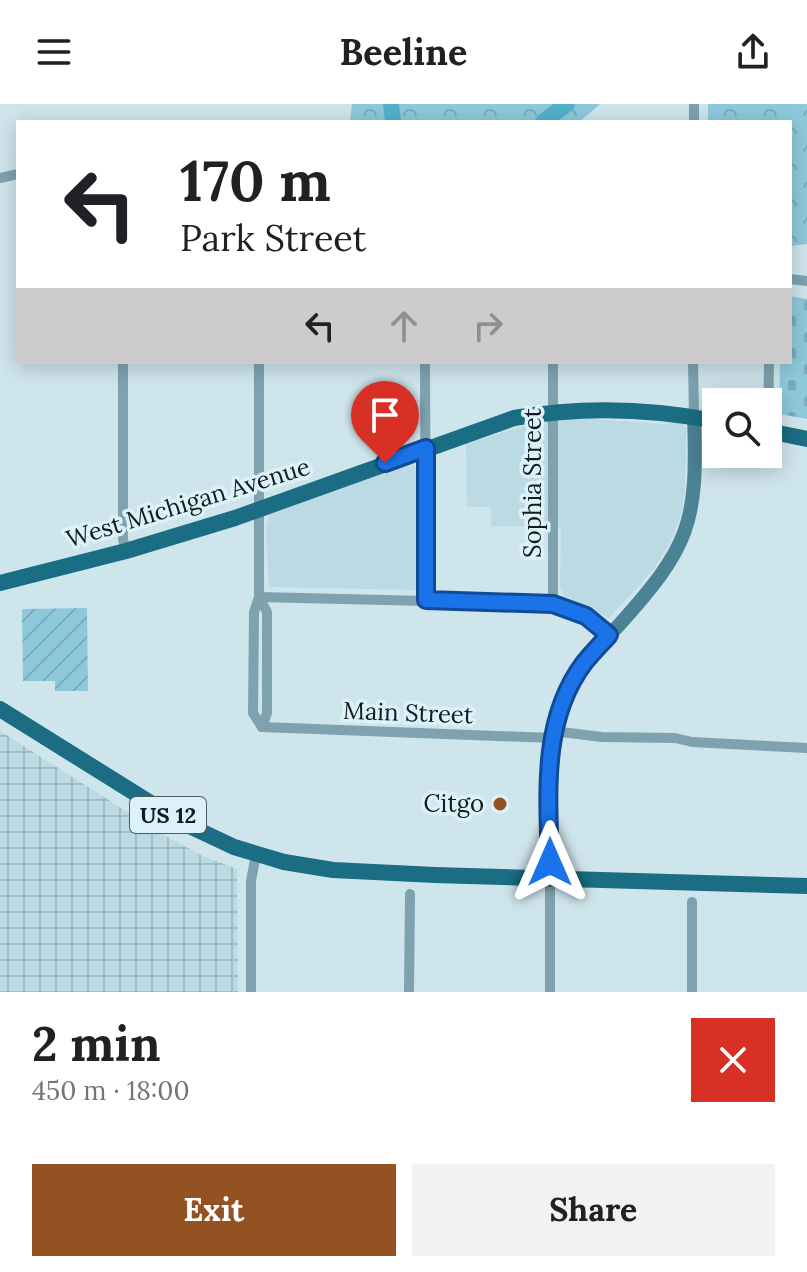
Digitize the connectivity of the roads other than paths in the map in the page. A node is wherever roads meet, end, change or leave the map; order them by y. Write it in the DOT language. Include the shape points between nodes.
graph roads {
  1 [pos="123,364"];
  2 [pos="259,364"];
  3 [pos="425,364"];
  4 [pos="553,364"];
  5 [pos="693,364"];
  6 [pos="769,364"];
  7 [pos="769,388"];
  8 [pos="554,411"];
  9 [pos="694,417"];
  10 [pos="702,418"];
  11 [pos="782,434"];
  12 [pos="807,439"];
  13 [pos="426,448"];
  14 [pos="257,510"];
  15 [pos="126,551"];
  16 [pos="0,583"];
  17 [pos="259,597"];
  18 [pos="426,600"];
  19 [pos="553,604"];
  20 [pos="609,635"];
  21 [pos="0,709"];
  22 [pos="553,735"];
  23 [pos="807,748"];
  24 [pos="256,854"];
  25 [pos="550,879"];
  26 [pos="807,886"];
  27 [pos="410,894"];
  28 [pos="692,902"];
  29 [pos="251,992"];
  30 [pos="409,992"];
  31 [pos="550,992"];
  32 [pos="692,992"];
  1 -- 15 [label="street"];
  2 -- 14 [label="street"];
  3 -- 13 [label="street"];
  4 -- 8 [label="street, Sophia Street"];
  5 -- 9 [label="street"];
  6 -- 7 [label="street"];
  8 -- 9 [label="main road, West Michigan Avenue" via="596,408"];
  8 -- 13 [label="main road, West Michigan Avenue" via="514,418"];
  8 -- 19 [label="street, Sophia Street"];
  9 -- 10 [label="main road, West Michigan Avenue"];
  9 -- 20 [label="street" via="696,487 684,537 661,578"];
  11 -- 12 [label="main road"];
  13 -- 14 [label="main road, West Michigan Avenue"];
  13 -- 18 [label="street"];
  14 -- 15 [label="main road, West Michigan Avenue"];
  14 -- 17 [label="street"];
  15 -- 16 [label="main road, West Michigan Avenue"];
  17 -- 18 [label="street"];
  17 -- 22 [label="street, Main Street" via="267,612 267,713 262,727"];
  18 -- 19 [label="street"];
  19 -- 20 [label="street" via="586,616"];
  20 -- 22 [label="street" via="572,684"];
  21 -- 24 [label="main road, US 12" via="181,822"];
  22 -- 23 [label="street, Main Street"];
  22 -- 25 [label="street"];
  24 -- 25 [label="main road, US 12" via="333,870"];
  24 -- 29 [label="street" via="251,881"];
  25 -- 26 [label="main road, US 12"];
  25 -- 31 [label="street"];
  27 -- 30 [label="street"];
  28 -- 32 [label="street"];
}
